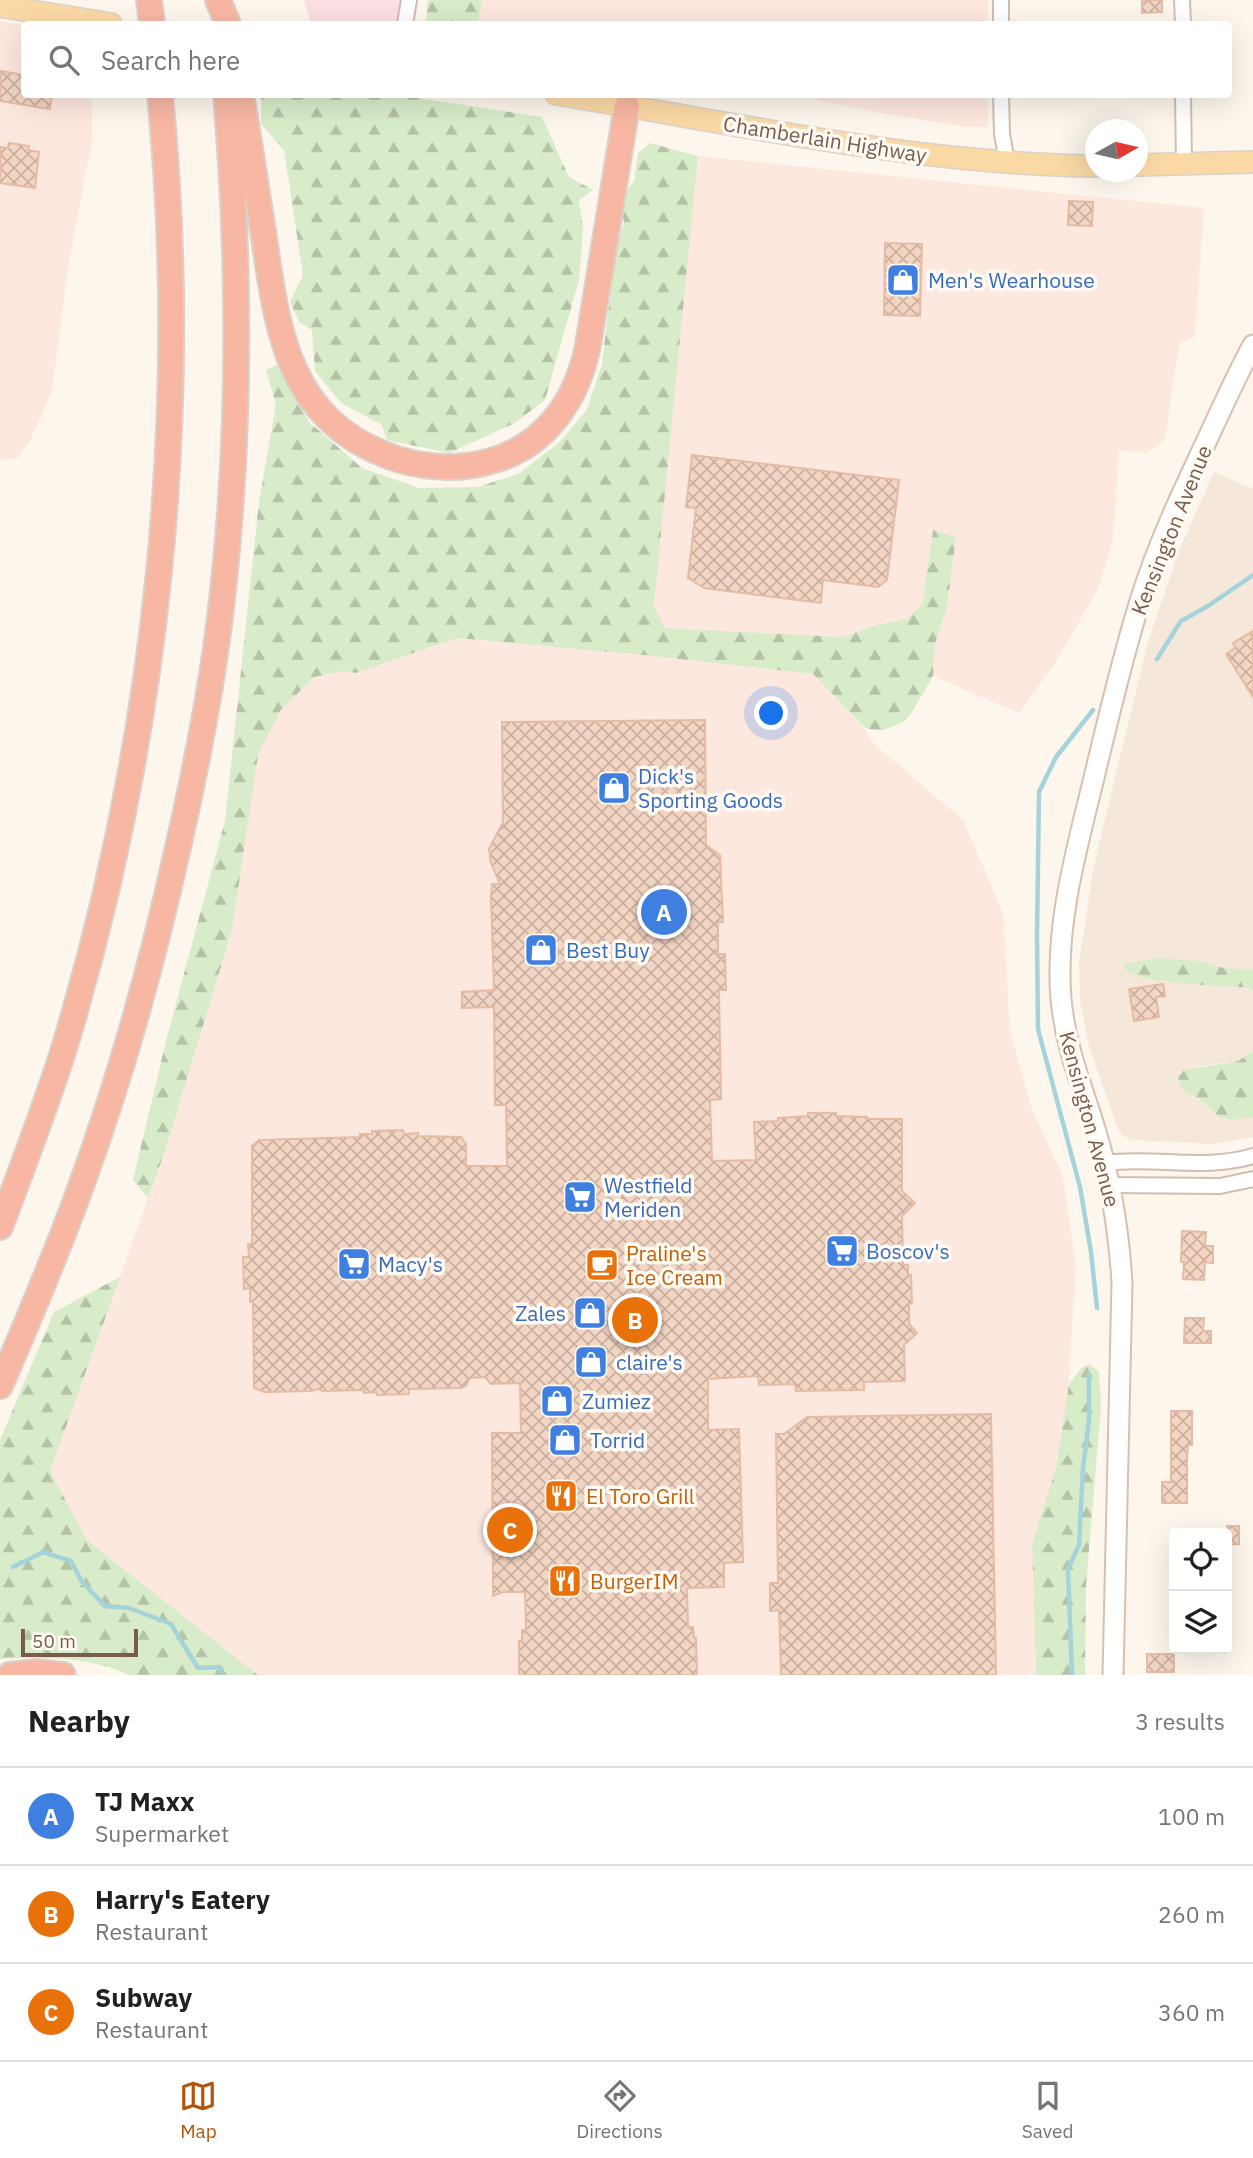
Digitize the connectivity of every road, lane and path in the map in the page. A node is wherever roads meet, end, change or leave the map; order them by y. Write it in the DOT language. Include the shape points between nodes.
graph roads {
  1 [pos="149,0"];
  2 [pos="217,0"];
  3 [pos="408,0"];
  4 [pos="1001,0"];
  5 [pos="1182,0"];
  6 [pos="0,6"];
  7 [pos="92,21"];
  8 [pos="152,21"];
  9 [pos="219,21"];
  10 [pos="227,21"];
  11 [pos="405,21"];
  12 [pos="1001,21"];
  13 [pos="1183,21"];
  14 [pos="160,98"];
  15 [pos="226,98"];
  16 [pos="242,98"];
  17 [pos="580,98"];
  18 [pos="1001,98"];
  19 [pos="1183,98"];
  20 [pos="627,106"];
  21 [pos="1007,162"];
  22 [pos="1253,162"];
  23 [pos="1184,164"];
  24 [pos="1148,165"];
  25 [pos="1085,166"];
  26 [pos="1253,345"];
  27 [pos="1253,1156"];
  28 [pos="1104,1163"];
  29 [pos="1253,1179"];
  30 [pos="1110,1185"];
  31 [pos="0,1227"];
  32 [pos="0,1386"];
  33 [pos="10,1675"];
  34 [pos="63,1675"];
  35 [pos="1113,1675"];
  1 -- 8 [label="highway"];
  2 -- 9 [label="highway"];
  2 -- 10 [label="highway"];
  3 -- 11 [label="street"];
  4 -- 12 [label="street"];
  5 -- 13 [label="street"];
  6 -- 7 [label="main road"];
  14 -- 31 [label="highway" via="170,258 170,421 144,697 123,815 83,982 42,1115"];
  15 -- 32 [label="highway" via="235,246 236,391 224,577 207,702 170,883 125,1052 71,1215"];
  16 -- 20 [label="highway" via="276,312 301,385 327,417 366,445 402,461 443,466 485,463 528,444 562,412 575,390 589,345"];
  17 -- 20 [label="main road, Chamberlain Highway"];
  18 -- 21 [label="street"];
  19 -- 23 [label="street"];
  20 -- 21 [label="main road, Chamberlain Highway" via="886,150"];
  21 -- 25 [label="main road, Chamberlain Highway"];
  22 -- 23 [label="main road"];
  23 -- 24 [label="main road"];
  26 -- 28 [label="main road, Kensington Avenue" via="1174,510 1140,599 1068,890 1060,962 1066,1034"];
  27 -- 28 [label="street" via="1216,1163"];
  28 -- 30 [label="main road, Kensington Avenue"];
  29 -- 30 [label="street" via="1201,1187"];
  30 -- 35 [label="main road, Kensington Avenue" via="1122,1283"];
  33 -- 34 [label="highway"];
}
